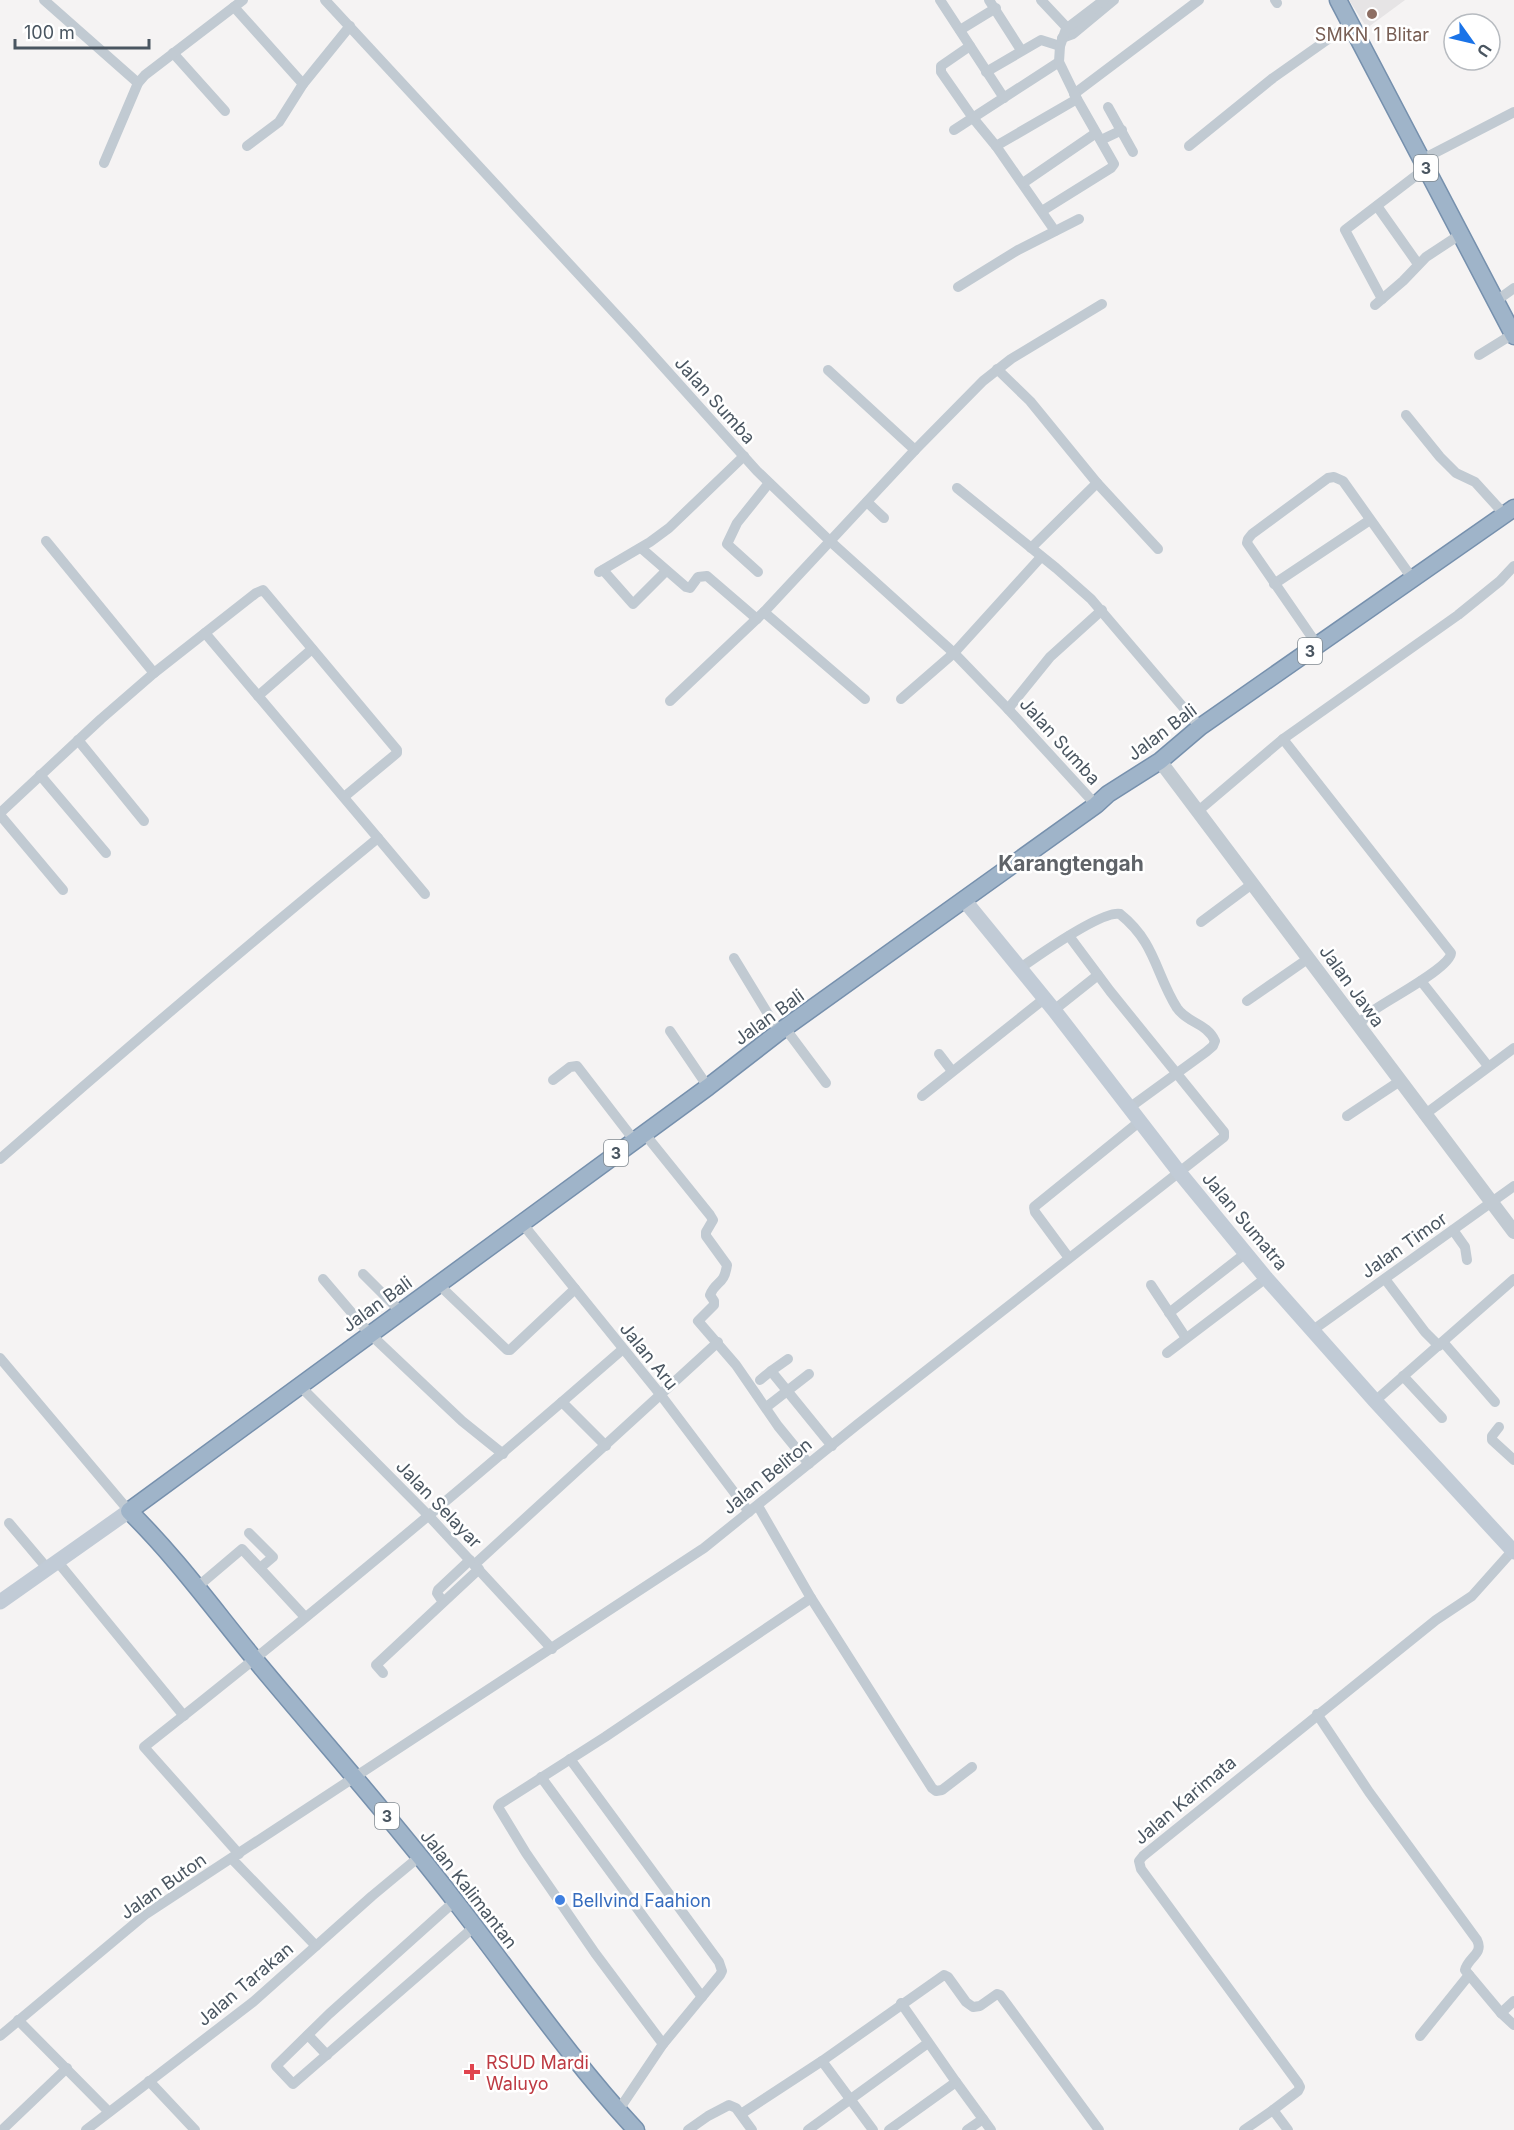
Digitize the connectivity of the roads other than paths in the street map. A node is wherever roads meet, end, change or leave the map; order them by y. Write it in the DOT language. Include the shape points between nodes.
graph roads {
  1 [pos="44,0"];
  2 [pos="325,0"];
  3 [pos="940,0"];
  4 [pos="1041,0"];
  5 [pos="1199,0"];
  6 [pos="1338,0"];
  7 [pos="1109,1"];
  8 [pos="991,2"];
  9 [pos="239,4"];
  10 [pos="1351,23"];
  11 [pos="350,26"];
  12 [pos="960,30"];
  13 [pos="1066,36"];
  14 [pos="970,46"];
  15 [pos="1021,50"];
  16 [pos="173,53"];
  17 [pos="1059,62"];
  18 [pos="986,72"];
  19 [pos="138,83"];
  20 [pos="303,84"];
  21 [pos="1075,96"];
  22 [pos="1004,98"];
  23 [pos="1108,107"];
  24 [pos="225,111"];
  25 [pos="1514,112"];
  26 [pos="973,118"];
  27 [pos="954,129"];
  28 [pos="1122,130"];
  29 [pos="1098,136"];
  30 [pos="247,146"];
  31 [pos="996,146"];
  32 [pos="1189,146"];
  33 [pos="1133,152"];
  34 [pos="104,163"];
  35 [pos="1424,164"];
  36 [pos="1023,183"];
  37 [pos="1377,206"];
  38 [pos="1042,211"];
  39 [pos="1079,219"];
  40 [pos="1055,231"];
  41 [pos="1461,234"];
  42 [pos="1418,264"];
  43 [pos="958,287"];
  44 [pos="1514,288"];
  45 [pos="1496,301"];
  46 [pos="1101,304"];
  47 [pos="1514,335"];
  48 [pos="1479,355"];
  49 [pos="997,369"];
  50 [pos="828,370"];
  51 [pos="1406,416"];
  52 [pos="915,450"];
  53 [pos="744,456"];
  54 [pos="769,483"];
  55 [pos="1097,483"];
  56 [pos="957,489"];
  57 [pos="867,502"];
  58 [pos="1511,510"];
  59 [pos="884,518"];
  60 [pos="1370,520"];
  61 [pos="46,541"];
  62 [pos="831,542"];
  63 [pos="641,548"];
  64 [pos="1031,548"];
  65 [pos="1158,549"];
  66 [pos="1041,557"];
  67 [pos="1514,566"];
  68 [pos="666,571"];
  69 [pos="758,572"];
  70 [pos="1412,579"];
  71 [pos="1274,584"];
  72 [pos="1102,610"];
  73 [pos="760,616"];
  74 [pos="206,633"];
  75 [pos="1318,646"];
  76 [pos="312,649"];
  77 [pos="954,653"];
  78 [pos="154,673"];
  79 [pos="258,696"];
  80 [pos="865,699"];
  81 [pos="901,699"];
  82 [pos="670,701"];
  83 [pos="1008,708"];
  84 [pos="1200,727"];
  85 [pos="1282,739"];
  86 [pos="78,740"];
  87 [pos="1160,761"];
  88 [pos="40,775"];
  89 [pos="344,797"];
  90 [pos="1103,799"];
  91 [pos="1197,812"];
  92 [pos="0,814"];
  93 [pos="144,820"];
  94 [pos="378,838"];
  95 [pos="106,853"];
  96 [pos="1252,884"];
  97 [pos="63,890"];
  98 [pos="425,894"];
  99 [pos="965,900"];
  100 [pos="1201,922"];
  101 [pos="1069,936"];
  102 [pos="734,958"];
  103 [pos="1309,958"];
  104 [pos="1019,969"];
  105 [pos="1098,975"];
  106 [pos="1421,981"];
  107 [pos="1247,1000"];
  108 [pos="1049,1004"];
  109 [pos="1359,1027"];
  110 [pos="782,1030"];
  111 [pos="670,1031"];
  112 [pos="1514,1048"];
  113 [pos="939,1054"];
  114 [pos="1488,1066"];
  115 [pos="952,1071"];
  116 [pos="1178,1074"];
  117 [pos="553,1080"];
  118 [pos="1400,1081"];
  119 [pos="826,1083"];
  120 [pos="708,1087"];
  121 [pos="922,1096"];
  122 [pos="1129,1108"];
  123 [pos="1424,1115"];
  124 [pos="1347,1116"];
  125 [pos="1139,1122"];
  126 [pos="639,1136"];
  127 [pos="0,1159"];
  128 [pos="1179,1172"];
  129 [pos="1514,1186"];
  130 [pos="1493,1203"];
  131 [pos="522,1222"];
  132 [pos="1453,1230"];
  133 [pos="1514,1232"];
  134 [pos="1246,1253"];
  135 [pos="1069,1258"];
  136 [pos="1467,1260"];
  137 [pos="363,1274"];
  138 [pos="1266,1278"];
  139 [pos="323,1279"];
  140 [pos="1384,1279"];
  141 [pos="1514,1279"];
  142 [pos="438,1284"];
  143 [pos="1151,1285"];
  144 [pos="574,1289"];
  145 [pos="400,1311"];
  146 [pos="1169,1313"];
  147 [pos="1312,1330"];
  148 [pos="369,1333"];
  149 [pos="1186,1338"];
  150 [pos="718,1342"];
  151 [pos="1441,1344"];
  152 [pos="623,1349"];
  153 [pos="1167,1353"];
  154 [pos="0,1358"];
  155 [pos="788,1359"];
  156 [pos="771,1371"];
  157 [pos="809,1374"];
  158 [pos="1403,1376"];
  159 [pos="760,1380"];
  160 [pos="300,1385"];
  161 [pos="787,1390"];
  162 [pos="660,1394"];
  163 [pos="1375,1401"];
  164 [pos="562,1402"];
  165 [pos="1495,1402"];
  166 [pos="769,1404"];
  167 [pos="1442,1418"];
  168 [pos="1499,1427"];
  169 [pos="606,1446"];
  170 [pos="832,1446"];
  171 [pos="503,1454"];
  172 [pos="1514,1460"];
  173 [pos="809,1464"];
  174 [pos="754,1509"];
  175 [pos="129,1511"];
  176 [pos="429,1515"];
  177 [pos="9,1523"];
  178 [pos="249,1533"];
  179 [pos="1514,1550"];
  180 [pos="52,1564"];
  181 [pos="474,1565"];
  182 [pos="260,1568"];
  183 [pos="196,1588"];
  184 [pos="811,1598"];
  185 [pos="441,1599"];
  186 [pos="0,1602"];
  187 [pos="305,1617"];
  188 [pos="552,1649"];
  189 [pos="254,1658"];
  190 [pos="383,1673"];
  191 [pos="1317,1714"];
  192 [pos="184,1716"];
  193 [pos="570,1759"];
  194 [pos="972,1767"];
  195 [pos="541,1777"];
  196 [pos="356,1778"];
  197 [pos="235,1856"];
  198 [pos="419,1857"];
  199 [pos="455,1901"];
  200 [pos="474,1927"];
  201 [pos="316,1946"];
  202 [pos="1469,1976"];
  203 [pos="702,1998"];
  204 [pos="1514,2001"];
  205 [pos="901,2003"];
  206 [pos="1502,2013"];
  207 [pos="18,2020"];
  208 [pos="1514,2025"];
  209 [pos="308,2035"];
  210 [pos="0,2036"];
  211 [pos="1420,2036"];
  212 [pos="928,2043"];
  213 [pos="663,2044"];
  214 [pos="327,2055"];
  215 [pos="822,2061"];
  216 [pos="67,2068"];
  217 [pos="149,2081"];
  218 [pos="956,2082"];
  219 [pos="850,2099"];
  220 [pos="1274,2110"];
  221 [pos="618,2111"];
  222 [pos="109,2112"];
  223 [pos="741,2114"];
  224 [pos="983,2119"];
  225 [pos="2,2130"];
  226 [pos="86,2130"];
  227 [pos="195,2130"];
  228 [pos="636,2130"];
  229 [pos="688,2130"];
  230 [pos="752,2130"];
  231 [pos="808,2130"];
  232 [pos="873,2130"];
  233 [pos="889,2130"];
  234 [pos="967,2130"];
  235 [pos="991,2130"];
  236 [pos="1099,2130"];
  237 [pos="1245,2130"];
  238 [pos="1288,2130"];
  1 -- 19 [label="street"];
  2 -- 11 [label="street, Jalan Sumba"];
  3 -- 12 [label="street"];
  4 -- 13 [label="street"];
  5 -- 21 [label="street"];
  6 -- 10 [label="highway, 3"];
  7 -- 13 [label="street"];
  8 -- 12 [label="street"];
  8 -- 15 [label="street"];
  9 -- 16 [label="street"];
  9 -- 20 [label="street"];
  10 -- 32 [label="street" via="1273,78"];
  10 -- 35 [label="highway, 3"];
  11 -- 20 [label="street"];
  11 -- 53 [label="street, Jalan Sumba"];
  12 -- 14 [label="street"];
  13 -- 15 [label="street" via="1041,40"];
  13 -- 17 [label="street"];
  14 -- 18 [label="street"];
  14 -- 26 [label="street" via="940,69"];
  15 -- 18 [label="street"];
  16 -- 19 [label="street"];
  16 -- 24 [label="street"];
  17 -- 21 [label="street"];
  17 -- 22 [label="street"];
  18 -- 22 [label="street"];
  19 -- 34 [label="street"];
  20 -- 30 [label="street" via="279,122"];
  21 -- 29 [label="street"];
  21 -- 31 [label="street"];
  22 -- 26 [label="street"];
  23 -- 28 [label="street"];
  25 -- 35 [label="street"];
  26 -- 27 [label="street"];
  26 -- 31 [label="street"];
  28 -- 29 [label="street"];
  28 -- 33 [label="street"];
  29 -- 36 [label="street"];
  29 -- 38 [label="street" via="1114,161 1113,166"];
  31 -- 36 [label="street"];
  35 -- 37 [label="street"];
  35 -- 41 [label="highway, 3"];
  36 -- 38 [label="street"];
  37 -- 42 [label="street"];
  37 -- 42 [label="street" via="1345,230 1378,302"];
  38 -- 40 [label="street"];
  39 -- 40 [label="street"];
  40 -- 43 [label="street"];
  41 -- 42 [label="street"];
  41 -- 45 [label="highway, 3"];
  44 -- 45 [label="street"];
  45 -- 47 [label="highway, 3"];
  46 -- 49 [label="street"];
  47 -- 48 [label="street"];
  49 -- 52 [label="street"];
  49 -- 55 [label="street" via="1030,401"];
  50 -- 52 [label="street"];
  51 -- 58 [label="street" via="1456,473 1475,482"];
  52 -- 57 [label="street"];
  53 -- 54 [label="street, Jalan Sumba"];
  53 -- 63 [label="street" via="669,528"];
  54 -- 62 [label="street, Jalan Sumba"];
  54 -- 69 [label="street" via="737,523 727,544"];
  55 -- 64 [label="street"];
  55 -- 65 [label="street"];
  56 -- 64 [label="street"];
  57 -- 59 [label="street"];
  57 -- 62 [label="street"];
  58 -- 70 [label="highway, Jalan Bali / 3"];
  60 -- 70 [label="street"];
  60 -- 71 [label="street"];
  60 -- 71 [label="street" via="1343,482 1328,478 1248,539 1250,549"];
  61 -- 78 [label="street"];
  62 -- 73 [label="street"];
  62 -- 77 [label="street, Jalan Sumba"];
  63 -- 68 [label="street"];
  63 -- 68 [label="street" via="601,571 633,604"];
  64 -- 66 [label="street"];
  66 -- 72 [label="street"];
  66 -- 77 [label="street"];
  67 -- 85 [label="street" via="1467,609"];
  68 -- 73 [label="street" via="690,588 698,577 707,576"];
  70 -- 75 [label="highway, Jalan Bali / 3"];
  71 -- 75 [label="street"];
  72 -- 83 [label="street" via="1050,657"];
  72 -- 84 [label="street"];
  73 -- 80 [label="street"];
  73 -- 82 [label="street"];
  74 -- 76 [label="street" via="263,590"];
  74 -- 78 [label="street"];
  74 -- 79 [label="street"];
  75 -- 84 [label="highway, Jalan Bali / 3"];
  76 -- 79 [label="street"];
  76 -- 89 [label="street" via="397,750"];
  77 -- 81 [label="street"];
  77 -- 83 [label="street, Jalan Sumba"];
  78 -- 86 [label="street"];
  79 -- 89 [label="street"];
  83 -- 90 [label="street, Jalan Sumba"];
  84 -- 87 [label="highway, Jalan Bali / 3"];
  85 -- 91 [label="street"];
  85 -- 106 [label="street" via="1451,952 1449,960"];
  86 -- 88 [label="street"];
  86 -- 93 [label="street"];
  87 -- 90 [label="highway, Jalan Bali / 3"];
  87 -- 91 [label="street, Jalan Jawa"];
  88 -- 92 [label="street"];
  88 -- 95 [label="street"];
  89 -- 94 [label="street"];
  90 -- 99 [label="highway, Jalan Bali / 3"];
  91 -- 96 [label="street, Jalan Jawa"];
  92 -- 97 [label="street"];
  94 -- 98 [label="street"];
  94 -- 127 [label="street"];
  96 -- 100 [label="street"];
  96 -- 103 [label="street, Jalan Jawa"];
  99 -- 104 [label="main road, Jalan Sumatra"];
  99 -- 110 [label="highway, Jalan Bali / 3"];
  101 -- 104 [label="street"];
  101 -- 105 [label="street"];
  101 -- 116 [label="street" via="1115,912 1149,946 1178,1010 1208,1030 1215,1041"];
  102 -- 110 [label="street"];
  103 -- 107 [label="street"];
  103 -- 109 [label="street, Jalan Jawa"];
  104 -- 108 [label="main road, Jalan Sumatra"];
  105 -- 108 [label="street"];
  105 -- 116 [label="street"];
  106 -- 109 [label="street" via="1366,1016"];
  106 -- 114 [label="street"];
  108 -- 115 [label="street"];
  108 -- 122 [label="main road, Jalan Sumatra"];
  109 -- 118 [label="street, Jalan Jawa"];
  110 -- 119 [label="street"];
  110 -- 120 [label="highway, Jalan Bali / 3"];
  111 -- 120 [label="street"];
  112 -- 114 [label="street"];
  113 -- 115 [label="street"];
  114 -- 123 [label="street"];
  115 -- 121 [label="street"];
  116 -- 122 [label="street"];
  116 -- 128 [label="street, Jalan Beliton" via="1225,1133"];
  117 -- 126 [label="street" via="576,1066"];
  118 -- 123 [label="street, Jalan Jawa"];
  118 -- 124 [label="street"];
  120 -- 126 [label="highway, Jalan Bali / 3"];
  122 -- 125 [label="main road, Jalan Sumatra"];
  123 -- 130 [label="street, Jalan Jawa"];
  125 -- 128 [label="main road, Jalan Sumatra"];
  125 -- 135 [label="street" via="1034,1207"];
  126 -- 131 [label="highway, Jalan Bali / 3"];
  126 -- 150 [label="street" via="713,1220 706,1236 727,1264 726,1272 710,1295 714,1305 698,1321"];
  128 -- 134 [label="main road, Jalan Sumatra"];
  128 -- 135 [label="street, Jalan Beliton"];
  129 -- 130 [label="street, Jalan Timor"];
  130 -- 132 [label="street, Jalan Timor"];
  130 -- 133 [label="street, Jalan Jawa"];
  131 -- 142 [label="highway, Jalan Bali / 3"];
  131 -- 144 [label="street, Jalan Aru"];
  132 -- 136 [label="street" via="1465,1247"];
  132 -- 140 [label="street, Jalan Timor"];
  134 -- 138 [label="main road, Jalan Sumatra"];
  134 -- 146 [label="street"];
  135 -- 170 [label="street, Jalan Beliton"];
  137 -- 145 [label="street"];
  138 -- 147 [label="main road, Jalan Sumatra"];
  138 -- 149 [label="street"];
  139 -- 148 [label="street" via="335,1301"];
  140 -- 147 [label="street, Jalan Timor"];
  140 -- 151 [label="street" via="1423,1329"];
  141 -- 151 [label="street"];
  142 -- 144 [label="street" via="503,1348 510,1350"];
  142 -- 145 [label="highway, Jalan Bali / 3"];
  143 -- 146 [label="street"];
  144 -- 152 [label="street, Jalan Aru"];
  145 -- 148 [label="highway, Jalan Bali / 3"];
  146 -- 149 [label="street"];
  147 -- 163 [label="main road, Jalan Sumatra"];
  148 -- 160 [label="highway, Jalan Bali / 3"];
  148 -- 171 [label="street"];
  149 -- 153 [label="street"];
  150 -- 162 [label="street"];
  150 -- 173 [label="street"];
  151 -- 158 [label="street"];
  151 -- 165 [label="street"];
  152 -- 162 [label="street, Jalan Aru"];
  152 -- 164 [label="street"];
  154 -- 175 [label="street"];
  155 -- 156 [label="street"];
  156 -- 159 [label="street"];
  156 -- 161 [label="street"];
  157 -- 161 [label="street"];
  158 -- 163 [label="street"];
  158 -- 167 [label="street"];
  160 -- 175 [label="highway, Jalan Bali / 3"];
  160 -- 176 [label="street, Jalan Selayar"];
  161 -- 166 [label="street"];
  161 -- 170 [label="street"];
  162 -- 169 [label="street"];
  162 -- 174 [label="street, Jalan Aru"];
  163 -- 179 [label="main road, Jalan Sumatra"];
  164 -- 169 [label="street"];
  164 -- 171 [label="street"];
  168 -- 172 [label="street" via="1492,1440"];
  169 -- 181 [label="street"];
  170 -- 173 [label="street, Jalan Beliton"];
  171 -- 176 [label="street"];
  173 -- 174 [label="street, Jalan Beliton"];
  174 -- 184 [label="street, Jalan Aru"];
  174 -- 188 [label="street, Jalan Beliton" via="704,1548"];
  175 -- 180 [label="main road, Jalan Bali"];
  175 -- 183 [label="highway, Jalan Kalimantan / 3"];
  176 -- 181 [label="street, Jalan Selayar"];
  176 -- 187 [label="street"];
  177 -- 180 [label="street"];
  178 -- 182 [label="street" via="273,1557"];
  179 -- 191 [label="street, Jalan Karimata" via="1472,1596"];
  180 -- 186 [label="main road, Jalan Bali"];
  180 -- 192 [label="street"];
  181 -- 185 [label="street" via="438,1590"];
  181 -- 188 [label="street, Jalan Selayar"];
  181 -- 190 [label="street" via="376,1665"];
  182 -- 183 [label="street" via="242,1549"];
  182 -- 187 [label="street"];
  183 -- 189 [label="highway, Jalan Kalimantan / 3"];
  184 -- 193 [label="street"];
  184 -- 194 [label="street, Jalan Aru" via="932,1788 942,1790"];
  187 -- 189 [label="street"];
  188 -- 196 [label="street, Jalan Beliton"];
  189 -- 192 [label="street"];
  189 -- 196 [label="highway, Jalan Kalimantan / 3"];
  191 -- 202 [label="street" via="1477,1940 1479,1952 1465,1967"];
  191 -- 220 [label="street, Jalan Karimata" via="1139,1861 1141,1869 1298,2083 1298,2091"];
  192 -- 197 [label="street" via="144,1748"];
  193 -- 195 [label="street"];
  193 -- 203 [label="street" via="721,1966 720,1975"];
  195 -- 203 [label="street"];
  195 -- 213 [label="street" via="500,1804 499,1810 589,1944"];
  196 -- 197 [label="street, Jalan Buton"];
  196 -- 198 [label="highway, Jalan Kalimantan / 3"];
  197 -- 201 [label="street"];
  197 -- 207 [label="street, Jalan Buton" via="146,1914"];
  198 -- 199 [label="highway, Jalan Kalimantan / 3"];
  198 -- 201 [label="street, Jalan Tarakan"];
  199 -- 200 [label="highway, Jalan Kalimantan / 3"];
  199 -- 209 [label="street"];
  200 -- 214 [label="street"];
  200 -- 221 [label="highway, Jalan Kalimantan / 3"];
  201 -- 217 [label="street, Jalan Tarakan" via="253,2002"];
  202 -- 206 [label="street"];
  202 -- 211 [label="street"];
  203 -- 213 [label="street"];
  204 -- 206 [label="street"];
  205 -- 212 [label="street"];
  205 -- 215 [label="street"];
  205 -- 236 [label="street" via="944,1975 973,2007 1000,1995"];
  206 -- 208 [label="street"];
  207 -- 210 [label="street, Jalan Buton"];
  207 -- 216 [label="street"];
  209 -- 214 [label="street"];
  209 -- 214 [label="street" via="276,2066 293,2084"];
  212 -- 218 [label="street"];
  212 -- 219 [label="street"];
  213 -- 221 [label="street"];
  215 -- 219 [label="street"];
  215 -- 223 [label="street"];
  216 -- 222 [label="street"];
  216 -- 225 [label="street"];
  217 -- 222 [label="street, Jalan Tarakan"];
  217 -- 227 [label="street"];
  218 -- 224 [label="street"];
  218 -- 233 [label="street"];
  219 -- 231 [label="street"];
  219 -- 232 [label="street"];
  220 -- 237 [label="street"];
  220 -- 238 [label="street"];
  221 -- 228 [label="highway, Jalan Kalimantan / 3"];
  222 -- 226 [label="street, Jalan Tarakan"];
  223 -- 229 [label="street" via="729,2105"];
  223 -- 230 [label="street"];
  224 -- 234 [label="street"];
  224 -- 235 [label="street"];
}
